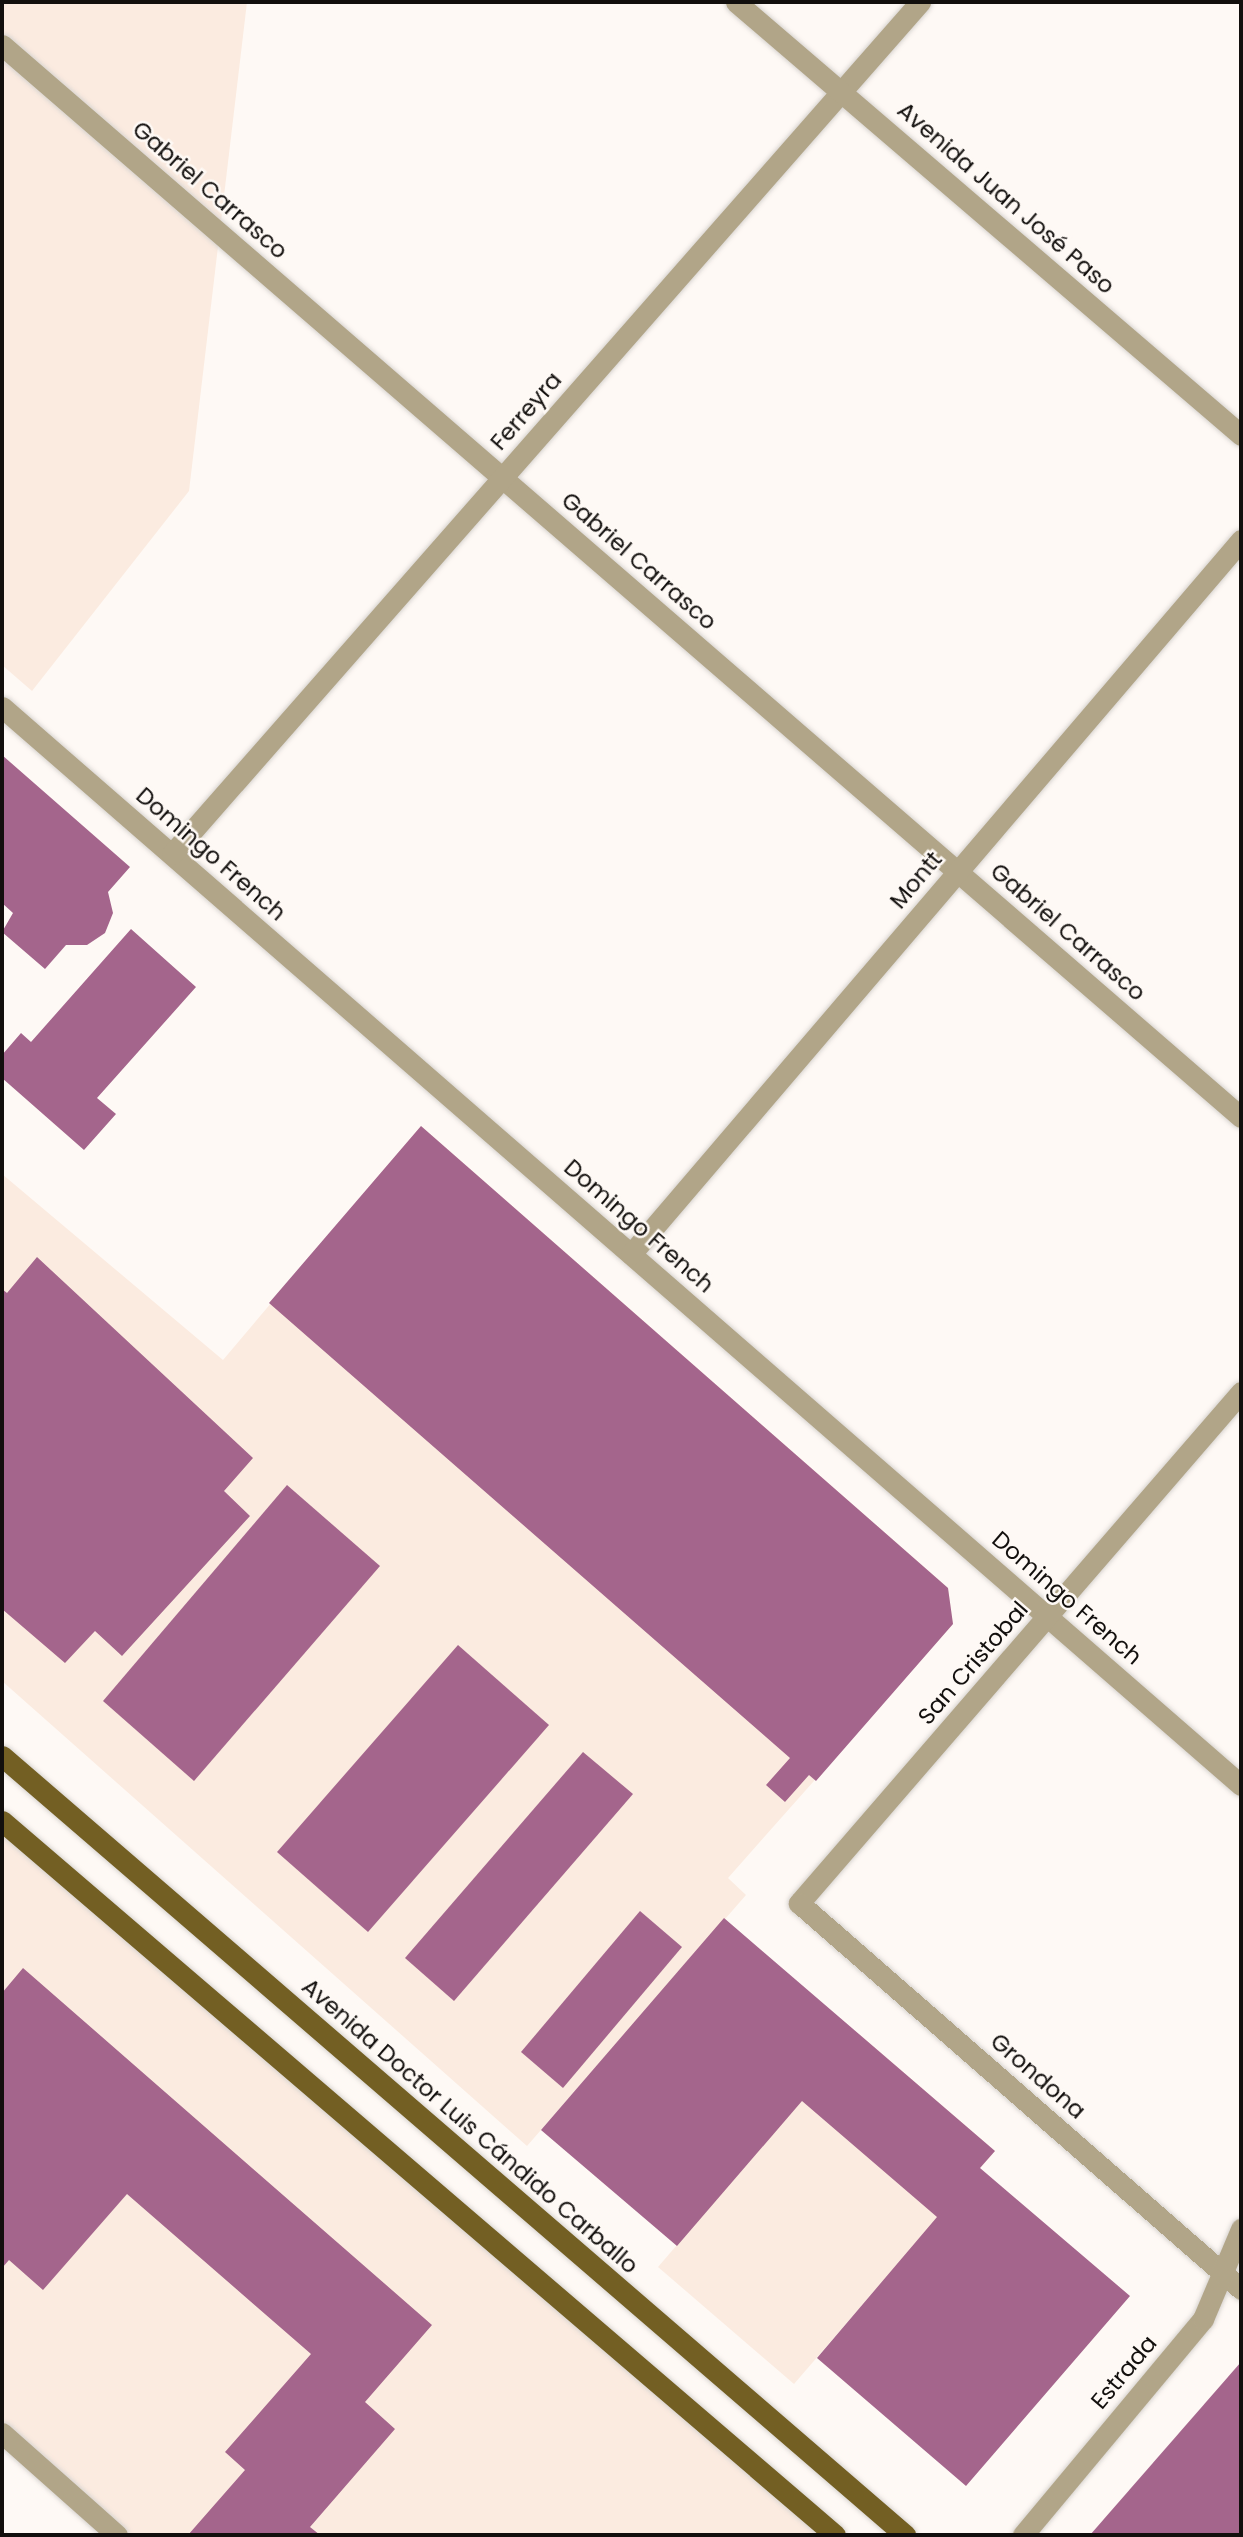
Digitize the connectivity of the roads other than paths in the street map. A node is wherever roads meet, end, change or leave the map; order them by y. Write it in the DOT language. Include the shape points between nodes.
graph roads {
  1 [pos="736,2"];
  2 [pos="920,2"];
  3 [pos="2,45"];
  4 [pos="841,92"];
  5 [pos="1241,435"];
  6 [pos="502,478"];
  7 [pos="1241,540"];
  8 [pos="2,707"];
  9 [pos="172,855"];
  10 [pos="958,872"];
  11 [pos="1241,1117"];
  12 [pos="631,1254"];
  13 [pos="1241,1392"];
  14 [pos="1048,1616"];
  15 [pos="2,1756"];
  16 [pos="1241,1785"];
  17 [pos="2,1821"];
  18 [pos="799,1903"];
  19 [pos="1241,2229"];
  20 [pos="1221,2271"];
  21 [pos="1241,2289"];
  22 [pos="2,2433"];
  23 [pos="117,2535"];
  24 [pos="835,2535"];
  25 [pos="905,2535"];
  26 [pos="1023,2535"];
  1 -- 4 [label="street, Avenida Juan José Paso"];
  2 -- 4 [label="street, Ferreyra"];
  3 -- 6 [label="street, Gabriel Carrasco"];
  4 -- 5 [label="street, Avenida Juan José Paso"];
  4 -- 6 [label="street, Ferreyra"];
  6 -- 9 [label="street, Ferreyra"];
  6 -- 10 [label="street, Gabriel Carrasco"];
  7 -- 10 [label="street, Montt"];
  8 -- 9 [label="street, Domingo French"];
  9 -- 12 [label="street, Domingo French"];
  10 -- 11 [label="street, Gabriel Carrasco"];
  10 -- 12 [label="street, Montt"];
  12 -- 14 [label="street, Domingo French"];
  13 -- 14 [label="street, San Cristobal"];
  14 -- 16 [label="street, Domingo French"];
  14 -- 18 [label="street, San Cristobal"];
  15 -- 25 [label="main road, Avenida Doctor Luis Cándido Carballo"];
  17 -- 24 [label="main road"];
  18 -- 20 [label="street, Grondona"];
  19 -- 20 [label="street, Estrada"];
  20 -- 21 [label="street, Grondona"];
  20 -- 26 [label="street, Estrada" via="1203,2319"];
  22 -- 23 [label="street"];
}
